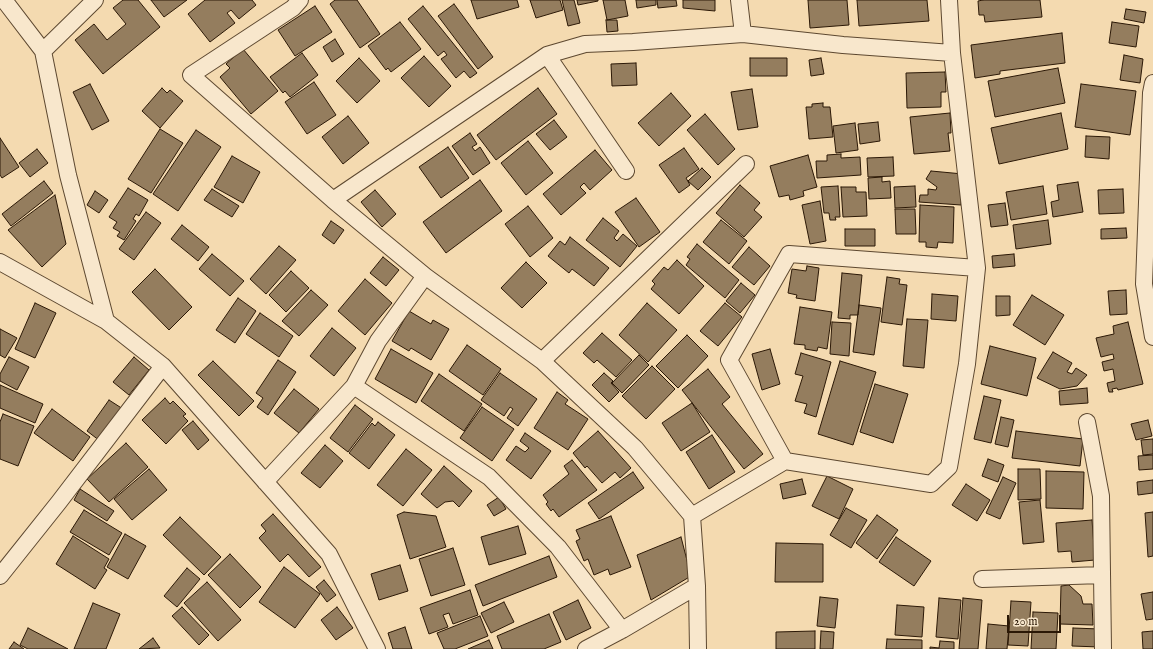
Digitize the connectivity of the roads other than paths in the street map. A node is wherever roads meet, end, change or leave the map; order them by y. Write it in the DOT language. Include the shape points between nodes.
graph roads {
  1 [pos="4,0"];
  2 [pos="95,0"];
  3 [pos="300,0"];
  4 [pos="739,0"];
  5 [pos="949,0"];
  6 [pos="743,34"];
  7 [pos="43,51"];
  8 [pos="952,52"];
  9 [pos="547,55"];
  10 [pos="1153,84"];
  11 [pos="746,164"];
  12 [pos="626,171"];
  13 [pos="333,200"];
  14 [pos="0,262"];
  15 [pos="978,268"];
  16 [pos="425,276"];
  17 [pos="106,321"];
  18 [pos="1153,337"];
  19 [pos="542,361"];
  20 [pos="163,366"];
  21 [pos="354,386"];
  22 [pos="1087,422"];
  23 [pos="786,462"];
  24 [pos="265,482"];
  25 [pos="692,516"];
  26 [pos="1102,575"];
  27 [pos="0,576"];
  28 [pos="982,579"];
  29 [pos="697,586"];
  30 [pos="622,630"];
  31 [pos="377,649"];
  32 [pos="586,649"];
  33 [pos="698,649"];
  34 [pos="1103,649"];
  1 -- 7 [label="street"];
  2 -- 7 [label="street"];
  3 -- 13 [label="street" via="293,8 190,75"];
  4 -- 6 [label="street"];
  5 -- 8 [label="street"];
  6 -- 8 [label="street" via="843,45"];
  6 -- 9 [label="street" via="585,44"];
  7 -- 17 [label="street" via="68,175"];
  8 -- 15 [label="street"];
  9 -- 12 [label="street"];
  9 -- 13 [label="street"];
  10 -- 18 [label="street" via="1144,284"];
  11 -- 19 [label="street"];
  13 -- 16 [label="street"];
  14 -- 17 [label="street"];
  15 -- 23 [label="street" via="967,364 949,467 931,484"];
  15 -- 23 [label="street" via="789,254 729,360"];
  16 -- 19 [label="street"];
  16 -- 21 [label="street" via="378,341"];
  17 -- 20 [label="street"];
  19 -- 25 [label="street" via="635,448"];
  20 -- 24 [label="street"];
  20 -- 27 [label="street"];
  21 -- 24 [label="street"];
  21 -- 30 [label="street" via="489,477 558,547"];
  22 -- 26 [label="street" via="1101,496"];
  23 -- 25 [label="street"];
  24 -- 31 [label="street" via="329,554"];
  25 -- 29 [label="street"];
  26 -- 28 [label="street"];
  26 -- 34 [label="street"];
  29 -- 30 [label="street"];
  29 -- 33 [label="street"];
  30 -- 32 [label="street"];
}
